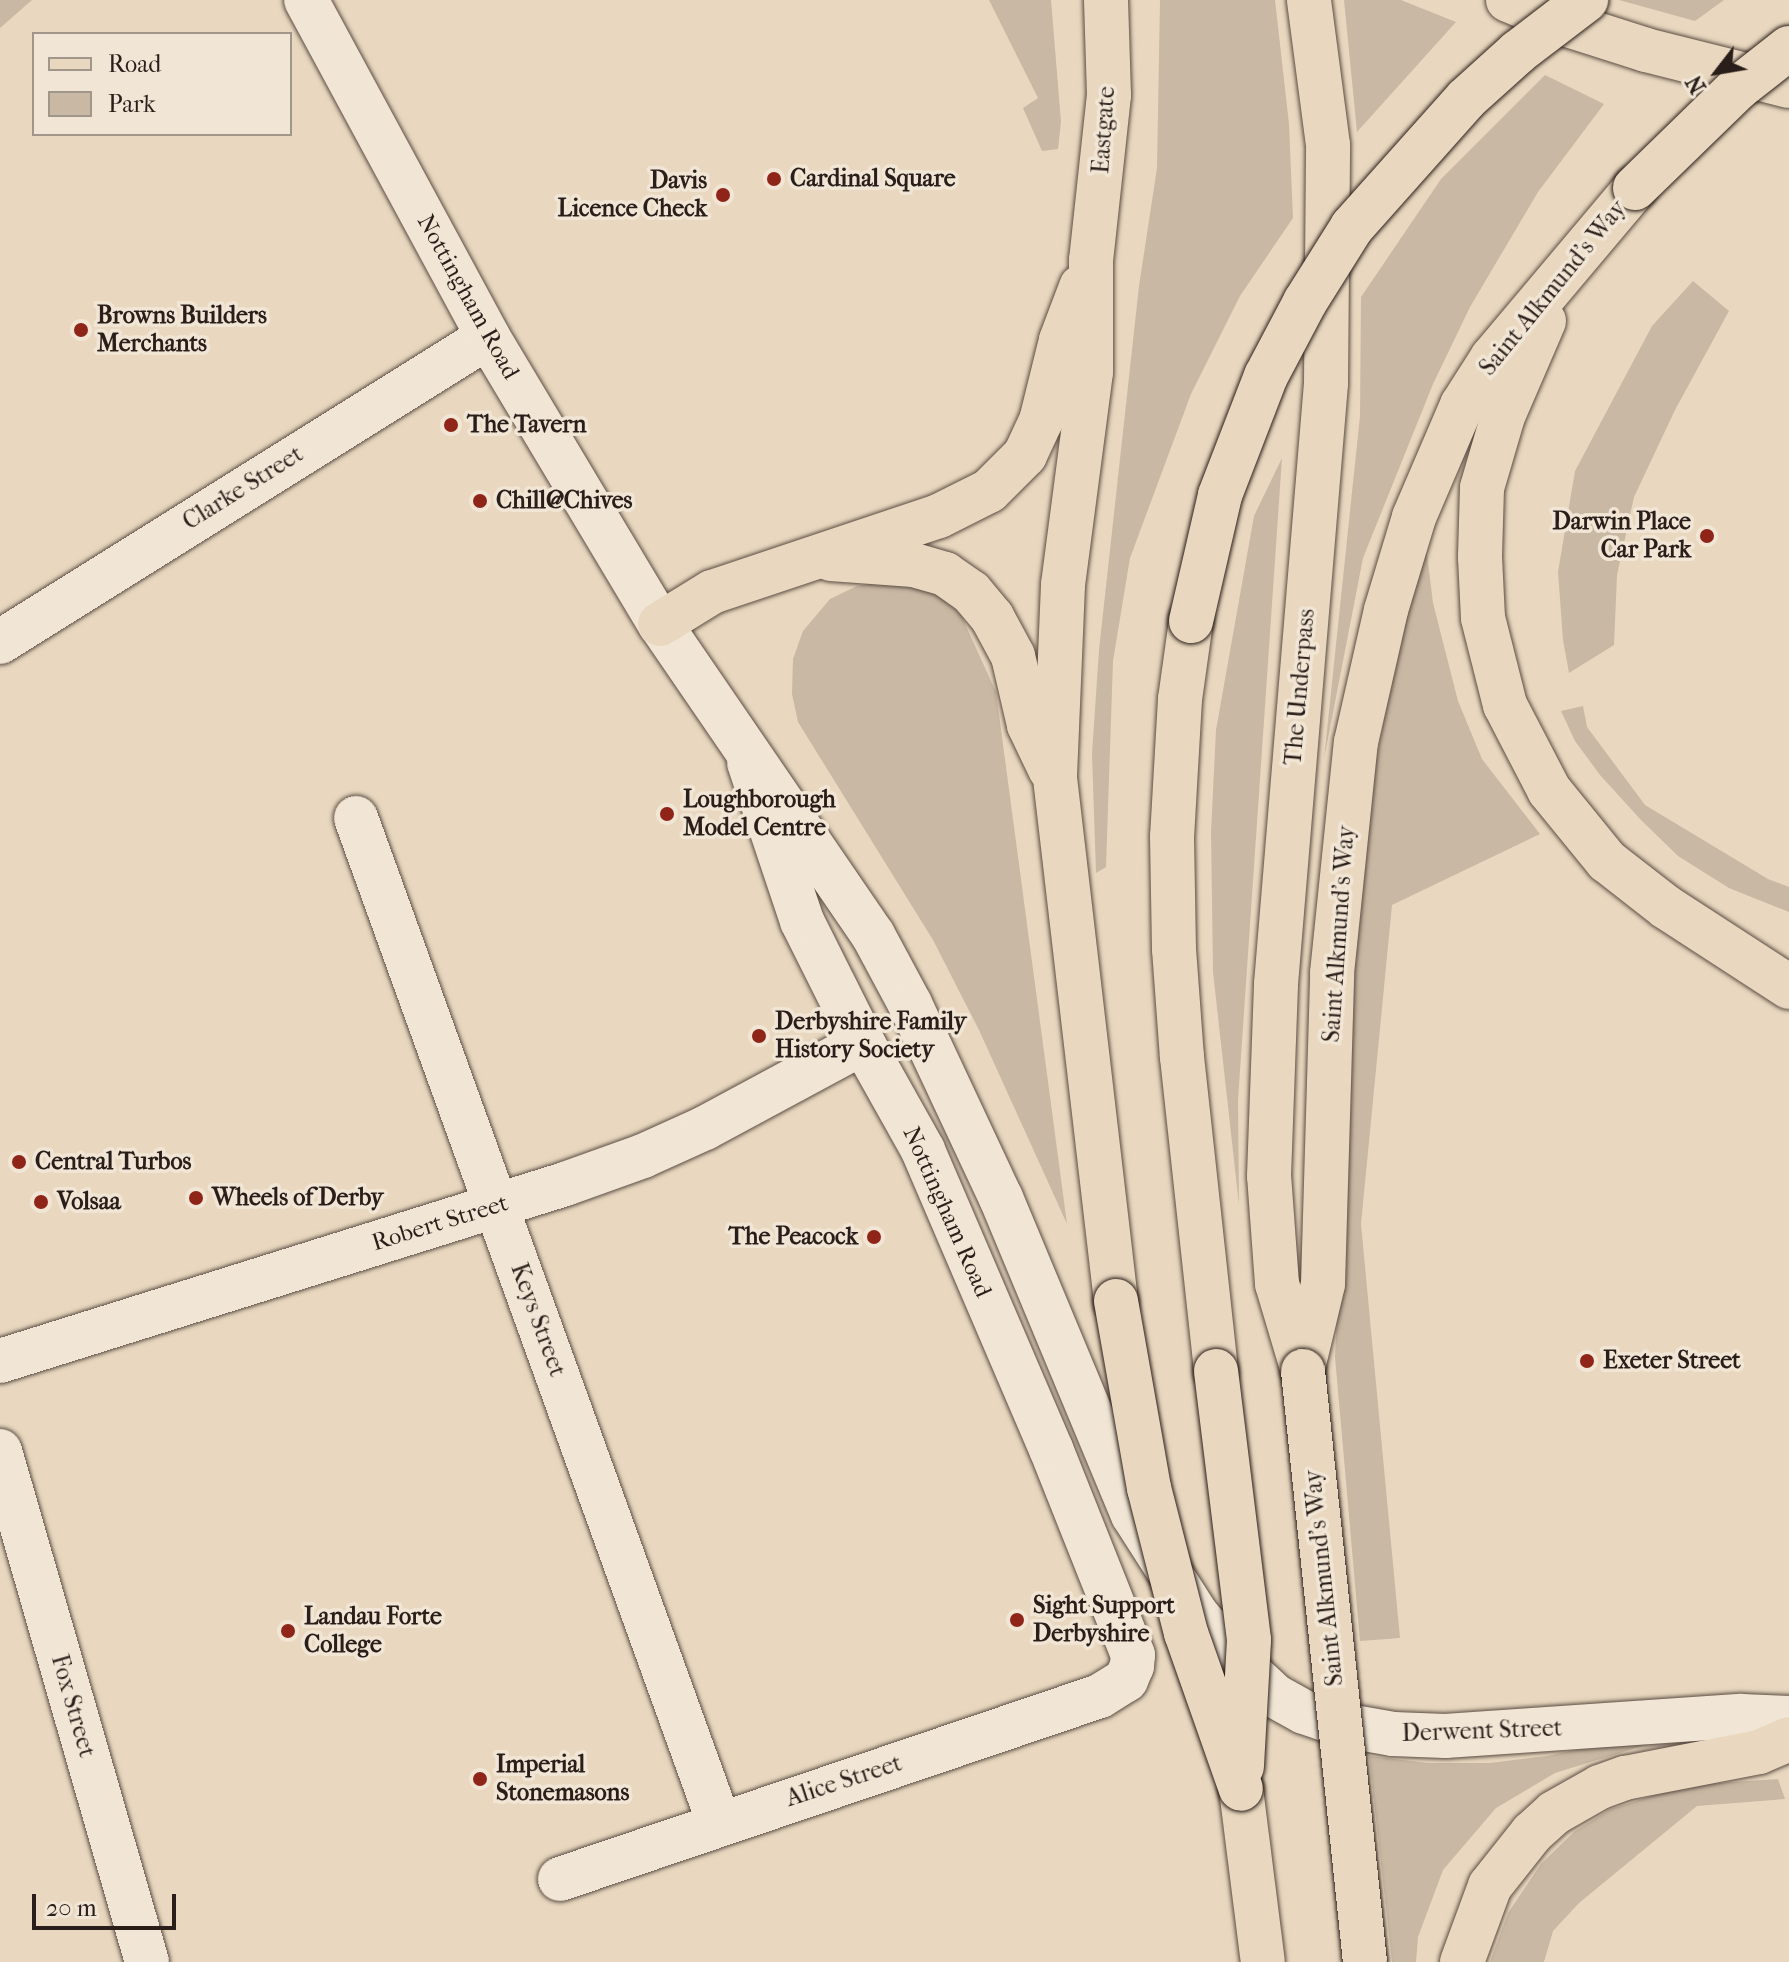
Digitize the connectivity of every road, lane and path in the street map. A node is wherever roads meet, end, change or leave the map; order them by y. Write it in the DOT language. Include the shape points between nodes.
graph roads {
  1 [pos="306,0"];
  2 [pos="1106,0"];
  3 [pos="1309,0"];
  4 [pos="1508,0"];
  5 [pos="1586,0"];
  6 [pos="1789,48"];
  7 [pos="1789,86"];
  8 [pos="1091,260"];
  9 [pos="1573,262"];
  10 [pos="488,337"];
  11 [pos="817,558"];
  12 [pos="660,624"];
  13 [pos="0,642"];
  14 [pos="744,750"];
  15 [pos="1055,778"];
  16 [pos="356,818"];
  17 [pos="1723,941"];
  18 [pos="1789,956"];
  19 [pos="1789,987"];
  20 [pos="863,1043"];
  21 [pos="497,1205"];
  22 [pos="1057,1332"];
  23 [pos="0,1361"];
  24 [pos="1303,1371"];
  25 [pos="0,1451"];
  26 [pos="1126,1680"];
  27 [pos="1789,1718"];
  28 [pos="1789,1739"];
  29 [pos="1241,1789"];
  30 [pos="719,1823"];
  31 [pos="560,1879"];
  32 [pos="147,1962"];
  33 [pos="1263,1962"];
  34 [pos="1365,1962"];
  35 [pos="1462,1962"];
  1 -- 10 [label="street, Nottingham Road"];
  2 -- 8 [label="main road, Eastgate" via="1109,95"];
  3 -- 24 [label="main road, The Underpass" via="1328,145 1326,383 1276,984 1269,1176 1277,1284"];
  4 -- 7 [label="main road" via="1646,50"];
  5 -- 29 [label="main road, bridge" via="1466,99 1352,227 1266,376 1220,495 1191,621 1180,699 1172,836 1174,949 1183,1072 1249,1640"];
  6 -- 9 [label="main road, Saint Alkmund's Way, bridge" via="1738,88 1635,188"];
  8 -- 11 [label="main road" via="1061,340 1041,421 1015,467 973,501"];
  8 -- 15 [label="main road" via="1091,372 1063,585"];
  9 -- 17 [label="main road" via="1518,375 1491,449 1482,488 1483,618 1505,705 1532,762 1565,813 1607,861 1666,907"];
  9 -- 24 [label="main road, Saint Alkmund's Way" via="1492,358 1462,405 1414,517 1386,610 1356,742 1332,973 1323,1284"];
  10 -- 12 [label="street, Nottingham Road"];
  10 -- 13 [label="street, Clarke Street"];
  11 -- 12 [label="main road" via="712,592"];
  11 -- 15 [label="main road" via="914,565 945,574 971,592 1013,656 1029,725"];
  12 -- 14 [label="street, Nottingham Road"];
  14 -- 20 [label="street, Nottingham Road" via="802,921"];
  14 -- 22 [label="street, Nottingham Road" via="848,894 883,953 1001,1198"];
  15 -- 29 [label="main road, bridge" via="1116,1301 1149,1488 1186,1633"];
  16 -- 21 [label="street, Keys Street"];
  17 -- 18 [label="main road"];
  17 -- 19 [label="main road"];
  20 -- 21 [label="street, Robert Street" via="664,1148"];
  20 -- 26 [label="street, Nottingham Road" via="923,1150 1051,1449 1133,1655"];
  21 -- 23 [label="street, Robert Street"];
  21 -- 30 [label="street, Keys Street"];
  22 -- 27 [label="street, Derwent Street" via="1133,1515 1165,1568 1234,1658 1275,1696 1304,1712 1373,1731 1445,1736 1741,1716"];
  24 -- 34 [label="main road, Saint Alkmund's Way, bridge"];
  25 -- 32 [label="street, Fox Street"];
  26 -- 30 [label="street, Alice Street" via="1100,1696 1019,1725"];
  28 -- 35 [label="main road" via="1759,1752 1625,1778 1554,1813 1490,1886"];
  29 -- 33 [label="main road"];
  30 -- 31 [label="street, Alice Street"];
}
